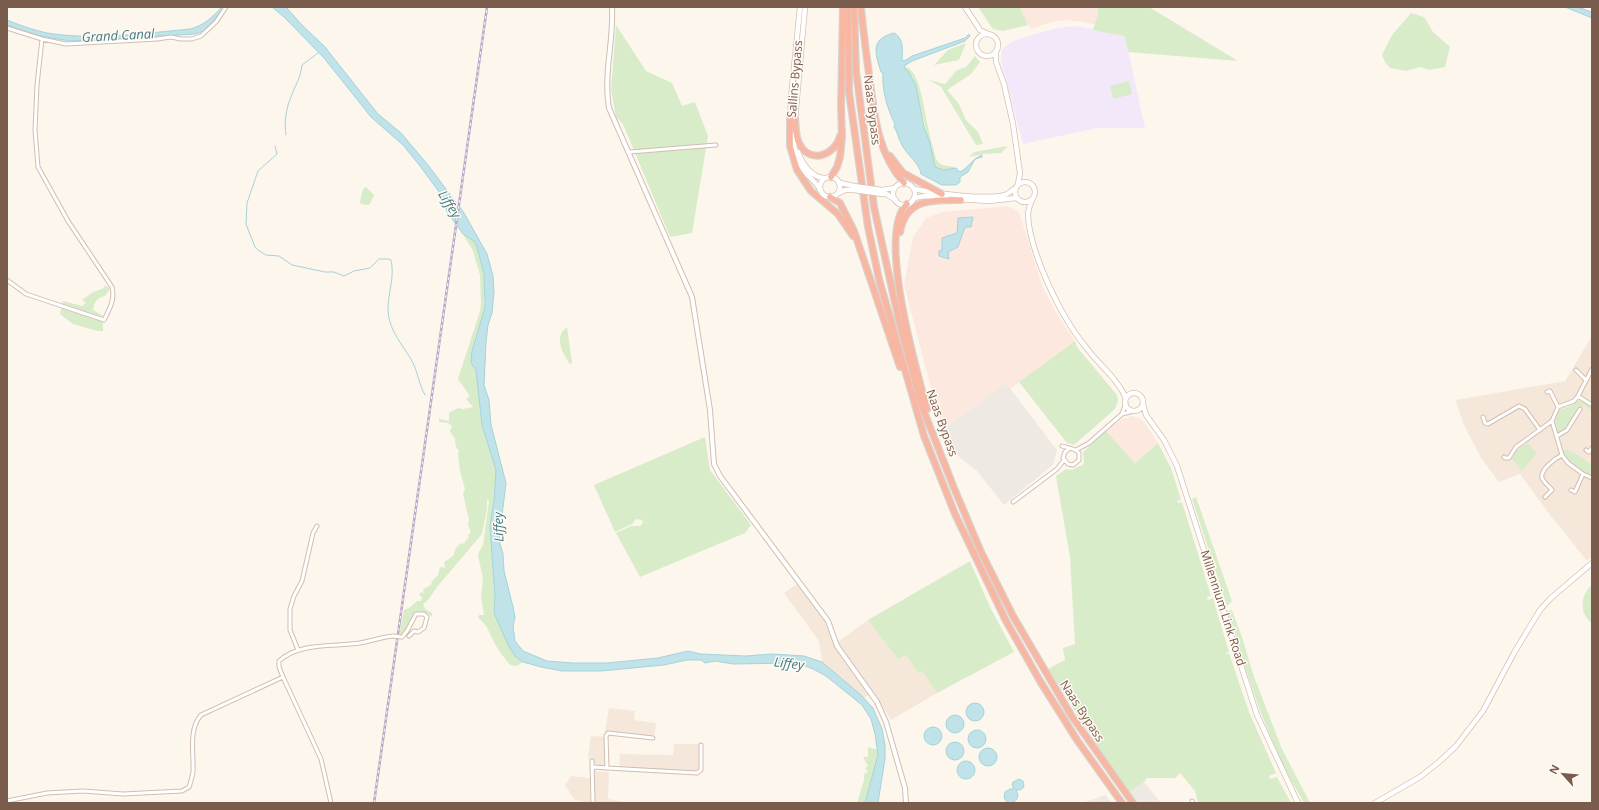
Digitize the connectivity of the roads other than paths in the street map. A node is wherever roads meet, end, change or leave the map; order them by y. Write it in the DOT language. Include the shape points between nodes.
graph roads {
  1 [pos="226,7"];
  2 [pos="612,7"];
  3 [pos="800,7"];
  4 [pos="805,7"];
  5 [pos="843,7"];
  6 [pos="848,7"];
  7 [pos="854,7"];
  8 [pos="861,7"];
  9 [pos="966,7"];
  10 [pos="1584,7"];
  11 [pos="1592,10"];
  12 [pos="7,28"];
  13 [pos="980,30"];
  14 [pos="988,34"];
  15 [pos="980,37"];
  16 [pos="42,39"];
  17 [pos="996,51"];
  18 [pos="988,55"];
  19 [pos="996,62"];
  20 [pos="793,119"];
  21 [pos="842,122"];
  22 [pos="880,140"];
  23 [pos="716,145"];
  24 [pos="630,152"];
  25 [pos="1020,173"];
  26 [pos="828,177"];
  27 [pos="1027,181"];
  28 [pos="840,183"];
  29 [pos="904,183"];
  30 [pos="1018,184"];
  31 [pos="854,188"];
  32 [pos="895,188"];
  33 [pos="1014,189"];
  34 [pos="820,190"];
  35 [pos="914,190"];
  36 [pos="882,192"];
  37 [pos="838,194"];
  38 [pos="942,194"];
  39 [pos="830,197"];
  40 [pos="914,198"];
  41 [pos="1016,198"];
  42 [pos="1033,198"];
  43 [pos="896,200"];
  44 [pos="961,200"];
  45 [pos="1021,202"];
  46 [pos="907,204"];
  47 [pos="1028,215"];
  48 [pos="861,250"];
  49 [pos="896,257"];
  50 [pos="7,280"];
  51 [pos="1592,369"];
  52 [pos="1576,370"];
  53 [pos="1586,380"];
  54 [pos="1121,387"];
  55 [pos="1546,392"];
  56 [pos="1134,393"];
  57 [pos="1578,396"];
  58 [pos="913,397"];
  59 [pos="1126,401"];
  60 [pos="1143,404"];
  61 [pos="1592,405"];
  62 [pos="1558,407"];
  63 [pos="1580,409"];
  64 [pos="1136,410"];
  65 [pos="1122,414"];
  66 [pos="1146,415"];
  67 [pos="1482,417"];
  68 [pos="1552,421"];
  69 [pos="1540,430"];
  70 [pos="1557,436"];
  71 [pos="939,447"];
  72 [pos="1082,448"];
  73 [pos="1592,448"];
  74 [pos="1070,449"];
  75 [pos="1076,450"];
  76 [pos="1586,450"];
  77 [pos="1065,452"];
  78 [pos="1080,455"];
  79 [pos="1562,455"];
  80 [pos="1504,457"];
  81 [pos="1064,460"];
  82 [pos="1068,464"];
  83 [pos="1057,469"];
  84 [pos="1583,474"];
  85 [pos="1592,478"];
  86 [pos="1571,490"];
  87 [pos="1545,497"];
  88 [pos="1014,502"];
  89 [pos="317,526"];
  90 [pos="1592,563"];
  91 [pos="409,636"];
  92 [pos="298,650"];
  93 [pos="283,677"];
  94 [pos="653,738"];
  95 [pos="701,745"];
  96 [pos="592,761"];
  97 [pos="607,768"];
  98 [pos="592,769"];
  99 [pos="7,801"];
  100 [pos="330,803"];
  101 [pos="593,803"];
  102 [pos="906,803"];
  103 [pos="1122,803"];
  104 [pos="1132,803"];
  105 [pos="1298,803"];
  106 [pos="1375,803"];
  1 -- 16 [label="street" via="211,28 196,39 171,37 75,44"];
  2 -- 24 [label="street" via="607,98 612,118"];
  3 -- 20 [label="main road, Sallins Bypass"];
  4 -- 20 [label="main road, Sallins Bypass"];
  5 -- 21 [label="highway"];
  6 -- 58 [label="highway, Naas Bypass" via="849,92 868,227 881,286"];
  7 -- 71 [label="highway, Naas Bypass" via="856,71 874,207 903,336 922,404"];
  8 -- 22 [label="highway" via="873,112"];
  9 -- 13 [label="main road"];
  10 -- 11 [label="street"];
  12 -- 16 [label="street"];
  13 -- 14 [label="main road"];
  13 -- 15 [label="main road"];
  14 -- 15 [label="main road"];
  14 -- 17 [label="main road" via="997,39"];
  15 -- 18 [label="main road" via="977,42 978,51"];
  16 -- 50 [label="street" via="36,85 35,130 38,167 68,221 112,287 113,301 104,320 26,294"];
  17 -- 18 [label="main road"];
  17 -- 19 [label="main road"];
  18 -- 19 [label="main road"];
  19 -- 25 [label="main road" via="1012,118"];
  20 -- 21 [label="highway" via="799,142 805,151 816,156 828,153 834,148 838,142"];
  20 -- 26 [label="main road, Sallins Bypass" via="799,154 814,175"];
  20 -- 34 [label="main road, Sallins Bypass" via="793,143 797,156"];
  20 -- 48 [label="highway" via="790,146 797,170 811,191 838,214"];
  21 -- 26 [label="highway" via="840,157 837,167"];
  22 -- 29 [label="highway" via="892,168"];
  22 -- 38 [label="highway" via="903,174"];
  23 -- 24 [label="street"];
  24 -- 102 [label="street" via="692,297 710,410 714,464 720,476 828,621 841,652 877,702 890,734 905,788"];
  25 -- 27 [label="main road"];
  25 -- 30 [label="main road"];
  26 -- 28 [label="main road"];
  26 -- 34 [label="main road" via="821,183"];
  27 -- 30 [label="main road"];
  27 -- 42 [label="main road" via="1035,190"];
  28 -- 31 [label="main road"];
  28 -- 37 [label="main road"];
  29 -- 32 [label="main road"];
  29 -- 35 [label="main road"];
  30 -- 33 [label="main road"];
  31 -- 36 [label="main road, bridge"];
  31 -- 37 [label="main road"];
  32 -- 36 [label="main road"];
  32 -- 43 [label="main road"];
  33 -- 38 [label="main road" via="1007,194 994,196"];
  33 -- 41 [label="main road"];
  34 -- 39 [label="main road"];
  35 -- 38 [label="main road"];
  35 -- 40 [label="main road"];
  36 -- 43 [label="main road"];
  37 -- 39 [label="main road"];
  39 -- 48 [label="highway" via="840,203"];
  40 -- 44 [label="main road" via="925,196"];
  40 -- 46 [label="main road"];
  41 -- 44 [label="main road" via="990,201"];
  41 -- 45 [label="main road"];
  42 -- 45 [label="main road" via="1028,202"];
  42 -- 47 [label="main road"];
  43 -- 46 [label="main road"];
  44 -- 49 [label="highway" via="922,202 914,206 903,221"];
  45 -- 47 [label="main road"];
  46 -- 49 [label="highway" via="898,221"];
  47 -- 54 [label="main road" via="1035,249 1056,301 1084,345"];
  48 -- 58 [label="highway"];
  49 -- 71 [label="highway" via="905,322"];
  51 -- 53 [label="street"];
  52 -- 53 [label="street"];
  53 -- 57 [label="street"];
  54 -- 56 [label="main road"];
  54 -- 59 [label="main road"];
  55 -- 62 [label="street" via="1550,391"];
  56 -- 59 [label="main road" via="1129,394"];
  56 -- 60 [label="main road" via="1141,396"];
  57 -- 61 [label="street"];
  57 -- 62 [label="street" via="1574,401"];
  58 -- 103 [label="highway, Naas Bypass" via="924,436 955,514 1006,621 1077,740"];
  59 -- 64 [label="main road" via="1128,408"];
  59 -- 65 [label="street"];
  60 -- 64 [label="main road"];
  60 -- 66 [label="main road, Millennium Link Road"];
  62 -- 68 [label="street"];
  63 -- 70 [label="street" via="1567,430"];
  64 -- 65 [label="street"];
  64 -- 66 [label="main road, Millennium Link Road"];
  65 -- 72 [label="street"];
  66 -- 105 [label="main road, Millennium Link Road" via="1164,440 1177,466 1257,715"];
  67 -- 69 [label="street" via="1488,424 1519,406 1525,409"];
  68 -- 69 [label="street"];
  68 -- 70 [label="street"];
  69 -- 80 [label="street" via="1516,447 1509,458"];
  70 -- 79 [label="street"];
  71 -- 104 [label="highway, Naas Bypass" via="982,552 1013,616 1071,715"];
  72 -- 75 [label="street"];
  72 -- 78 [label="street"];
  73 -- 76 [label="street" via="1589,452"];
  74 -- 75 [label="street"];
  74 -- 77 [label="street"];
  74 -- 77 [label="street" via="1062,446"];
  75 -- 78 [label="street"];
  77 -- 81 [label="street"];
  78 -- 82 [label="street" via="1078,462"];
  79 -- 84 [label="street"];
  79 -- 87 [label="street" via="1548,464 1542,474 1552,490"];
  81 -- 82 [label="street"];
  81 -- 83 [label="street"];
  82 -- 83 [label="street"];
  83 -- 88 [label="street"];
  84 -- 85 [label="street"];
  84 -- 86 [label="street" via="1575,492"];
  89 -- 92 [label="street" via="302,581 290,609 290,630"];
  90 -- 106 [label="main road" via="1540,610 1483,711 1456,746 1420,777"];
  91 -- 92 [label="street, bridge" via="414,631 418,632 424,628 427,616 416,614 402,637 393,636 361,643"];
  92 -- 93 [label="street" via="279,661"];
  93 -- 99 [label="street" via="201,715 196,720 193,774 189,787 182,791 124,794 83,791 47,793"];
  93 -- 100 [label="street" via="321,758"];
  94 -- 97 [label="street" via="608,733"];
  95 -- 97 [label="street" via="701,770 697,773"];
  96 -- 98 [label="street"];
  97 -- 98 [label="street"];
  98 -- 101 [label="street"];
}
